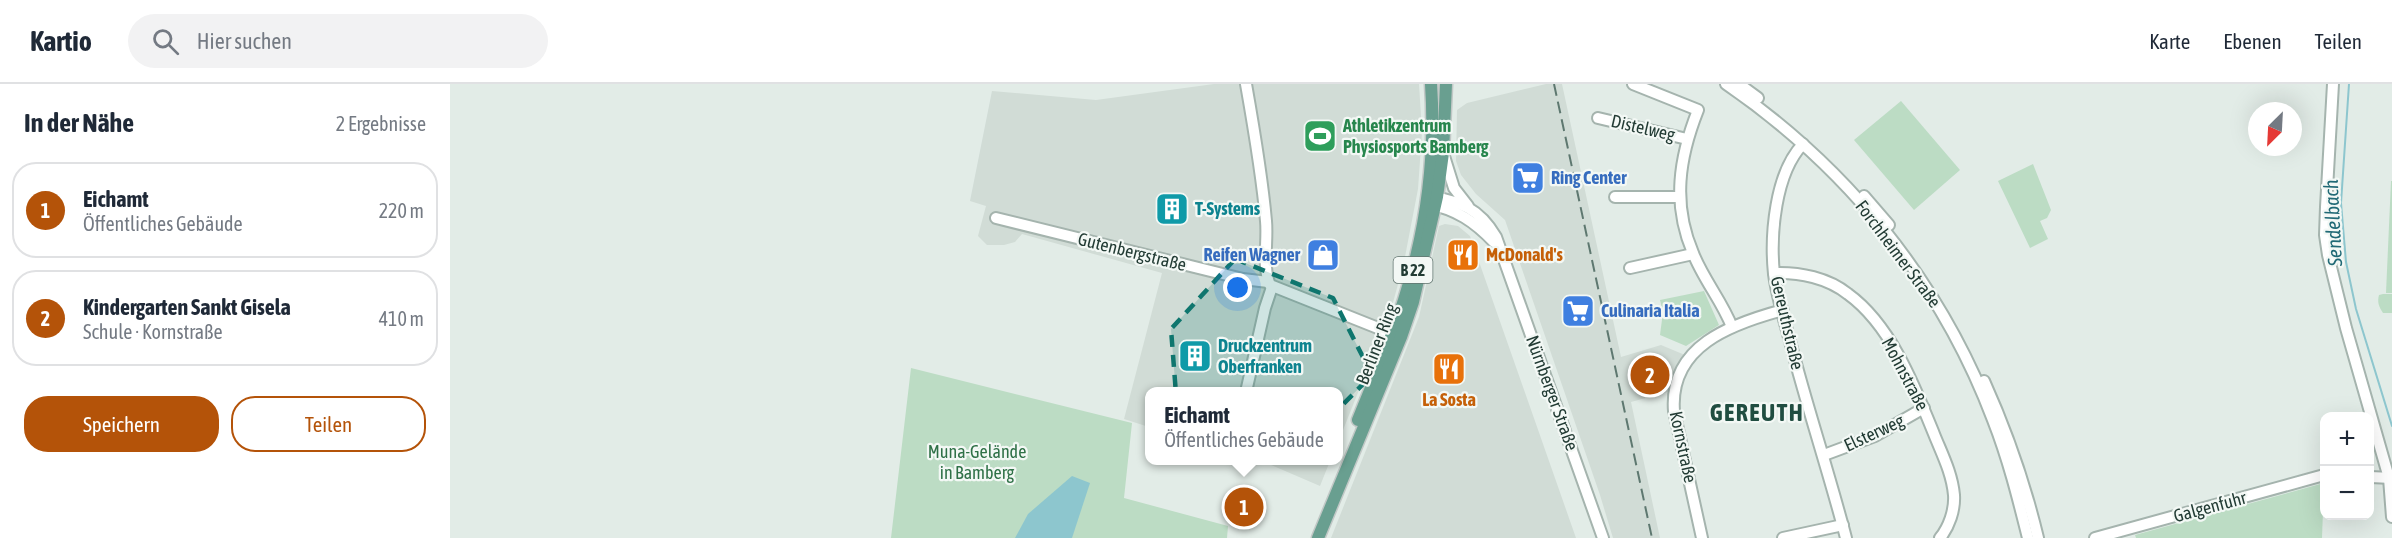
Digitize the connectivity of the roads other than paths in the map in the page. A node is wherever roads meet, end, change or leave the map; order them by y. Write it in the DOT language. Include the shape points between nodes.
graph roads {
  1 [pos="1246,84"];
  2 [pos="1431,84"];
  3 [pos="1446,84"];
  4 [pos="1633,84"];
  5 [pos="1726,84"];
  6 [pos="1739,84"];
  7 [pos="2333,84"];
  8 [pos="1598,118"];
  9 [pos="1687,139"];
  10 [pos="1803,144"];
  11 [pos="1443,153"];
  12 [pos="1615,197"];
  13 [pos="1679,197"];
  14 [pos="1431,200"];
  15 [pos="1468,206"];
  16 [pos="996,218"];
  17 [pos="1499,248"];
  18 [pos="1693,254"];
  19 [pos="1630,268"];
  20 [pos="1774,273"];
  21 [pos="1270,285"];
  22 [pos="1783,310"];
  23 [pos="1732,327"];
  24 [pos="1397,335"];
  25 [pos="1247,387"];
  26 [pos="1924,408"];
  27 [pos="1824,455"];
  28 [pos="1343,462"];
  29 [pos="1342,465"];
  30 [pos="2320,477"];
  31 [pos="2374,477"];
  32 [pos="2390,478"];
  33 [pos="2391,500"];
  34 [pos="2392,517"];
  35 [pos="1843,525"];
  36 [pos="1311,538"];
  37 [pos="1318,538"];
  38 [pos="1603,538"];
  39 [pos="1702,538"];
  40 [pos="1783,538"];
  41 [pos="1846,538"];
  42 [pos="1940,538"];
  43 [pos="2028,538"];
  44 [pos="2038,538"];
  45 [pos="2095,538"];
  1 -- 21 [label="street" via="1263,196"];
  2 -- 14 [label="main road, Berliner Ring / B 22"];
  3 -- 11 [label="main road, Berliner Ring / B 22"];
  4 -- 9 [label="street, Distelweg" via="1698,110"];
  5 -- 10 [label="street, Forchheimer Straße"];
  6 -- 44 [label="street, Forchheimer Straße" via="1790,123 1844,173 1932,284 1959,328 2001,417"];
  7 -- 32 [label="street" via="2325,225 2328,255"];
  8 -- 9 [label="street, Distelweg"];
  9 -- 13 [label="street, Distelweg"];
  10 -- 20 [label="street, Gereuthstraße" via="1792,160 1776,209"];
  10 -- 43 [label="street, Forchheimer Straße" via="1886,232 1940,309 1994,421"];
  11 -- 14 [label="main road, Berliner Ring / B 22"];
  11 -- 15 [label="street" via="1454,188"];
  12 -- 13 [label="street"];
  13 -- 18 [label="street, Distelweg"];
  14 -- 15 [label="street, Nürnberger Straße"];
  14 -- 17 [label="street, Nürnberger Straße" via="1471,220"];
  14 -- 24 [label="main road, Berliner Ring / B 22"];
  15 -- 17 [label="street, Nürnberger Straße" via="1490,227"];
  16 -- 21 [label="street, Gutenbergstraße"];
  17 -- 38 [label="street, Nürnberger Straße"];
  18 -- 19 [label="street"];
  18 -- 23 [label="street, Distelweg"];
  20 -- 22 [label="street, Gereuthstraße"];
  20 -- 26 [label="street, Mohnstraße" via="1819,279 1848,293 1875,321"];
  21 -- 24 [label="street, Gutenbergstraße"];
  21 -- 25 [label="street"];
  22 -- 23 [label="street, Kornstraße"];
  22 -- 27 [label="street, Gereuthstraße"];
  23 -- 39 [label="street, Kornstraße" via="1708,340 1688,358 1674,396"];
  24 -- 28 [label="main road, Berliner Ring / B 22"];
  24 -- 37 [label="main road, Berliner Ring / B 22"];
  26 -- 27 [label="street, Elsterweg" via="1875,436"];
  26 -- 42 [label="street, Mohnstraße" via="1950,470 1954,495 1950,521"];
  27 -- 35 [label="street, Gereuthstraße"];
  29 -- 36 [label="main road, Berliner Ring / B 22"];
  30 -- 45 [label="street, Galgenfuhr"];
  31 -- 32 [label="street"];
  32 -- 33 [label="street"];
  33 -- 34 [label="street"];
  35 -- 40 [label="street"];
  35 -- 41 [label="street, Gereuthstraße"];
}
